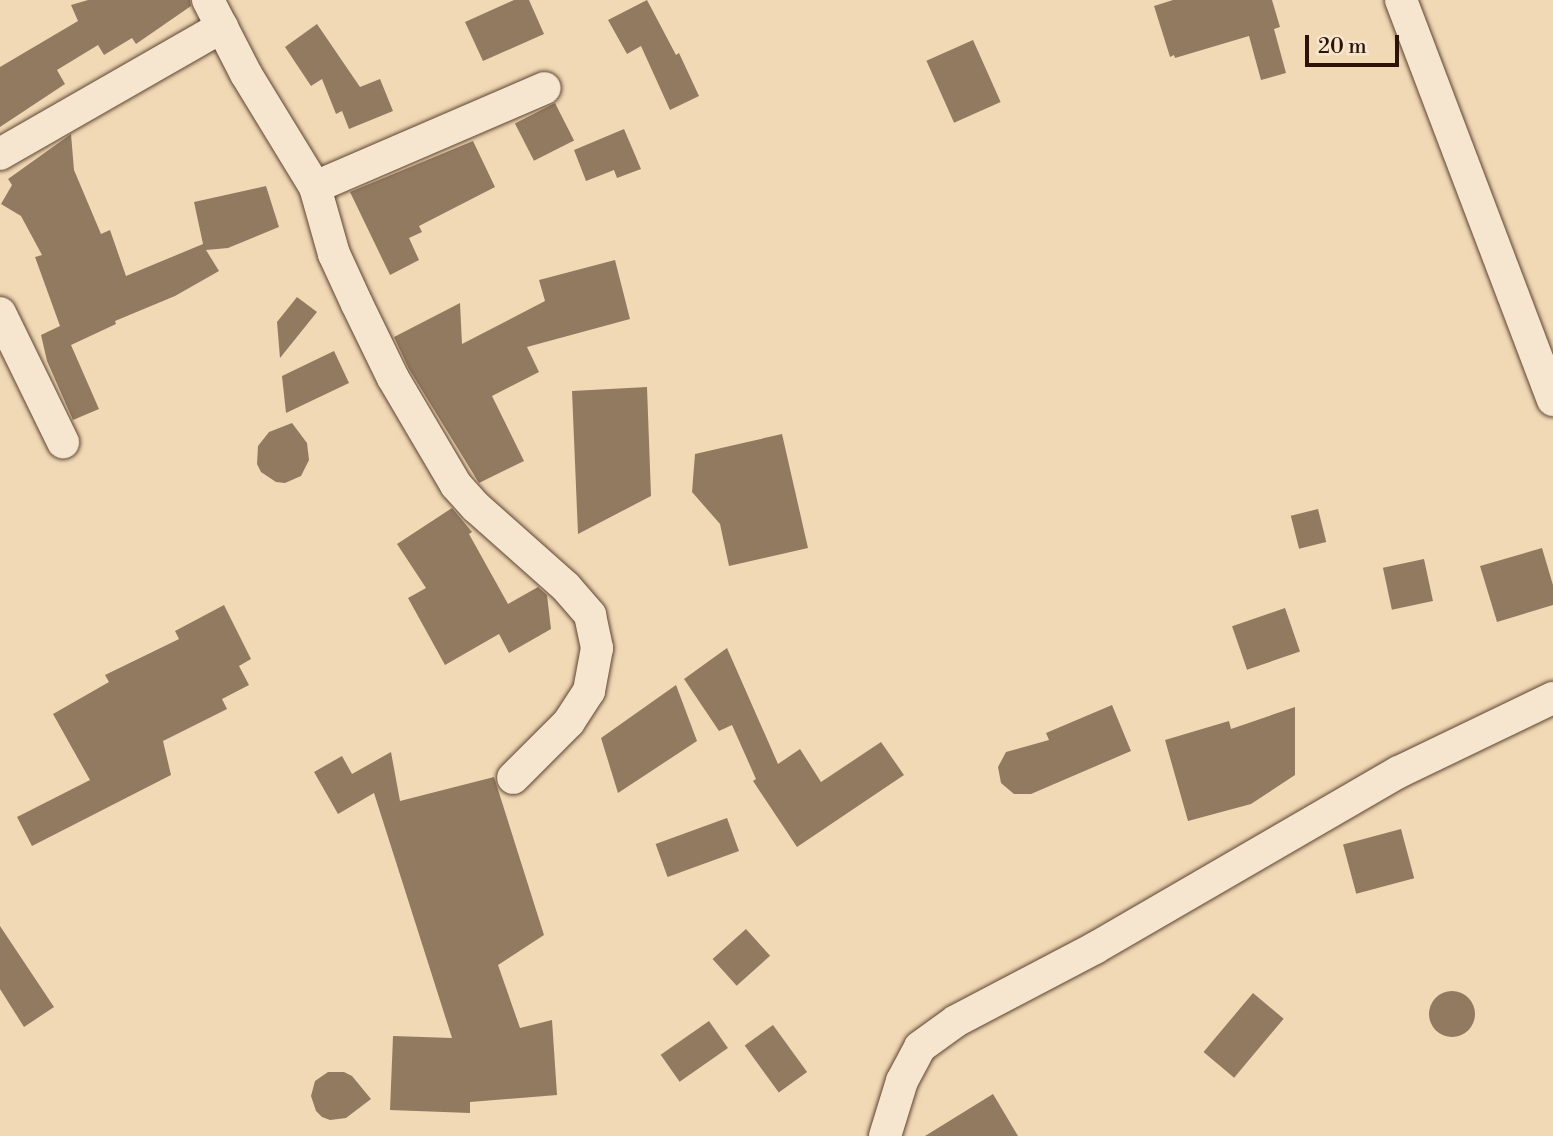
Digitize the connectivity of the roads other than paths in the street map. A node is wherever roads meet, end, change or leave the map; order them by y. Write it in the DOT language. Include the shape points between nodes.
graph roads {
  1 [pos="1401,0"];
  2 [pos="215,13"];
  3 [pos="545,88"];
  4 [pos="0,154"];
  5 [pos="315,187"];
  6 [pos="0,313"];
  7 [pos="1544,348"];
  8 [pos="1553,400"];
  9 [pos="63,442"];
  10 [pos="1553,698"];
  11 [pos="513,778"];
  12 [pos="885,1136"];
  1 -- 7 [label="street"];
  2 -- 4 [label="street"];
  2 -- 5 [label="street" via="246,74"];
  3 -- 5 [label="street"];
  5 -- 11 [label="street" via="334,254 357,304 393,378 456,485 590,614 597,648 589,691 569,722"];
  6 -- 9 [label="street"];
  7 -- 8 [label="street"];
  10 -- 12 [label="street" via="1399,772 1095,948 956,1021 920,1047 902,1081"];
}
